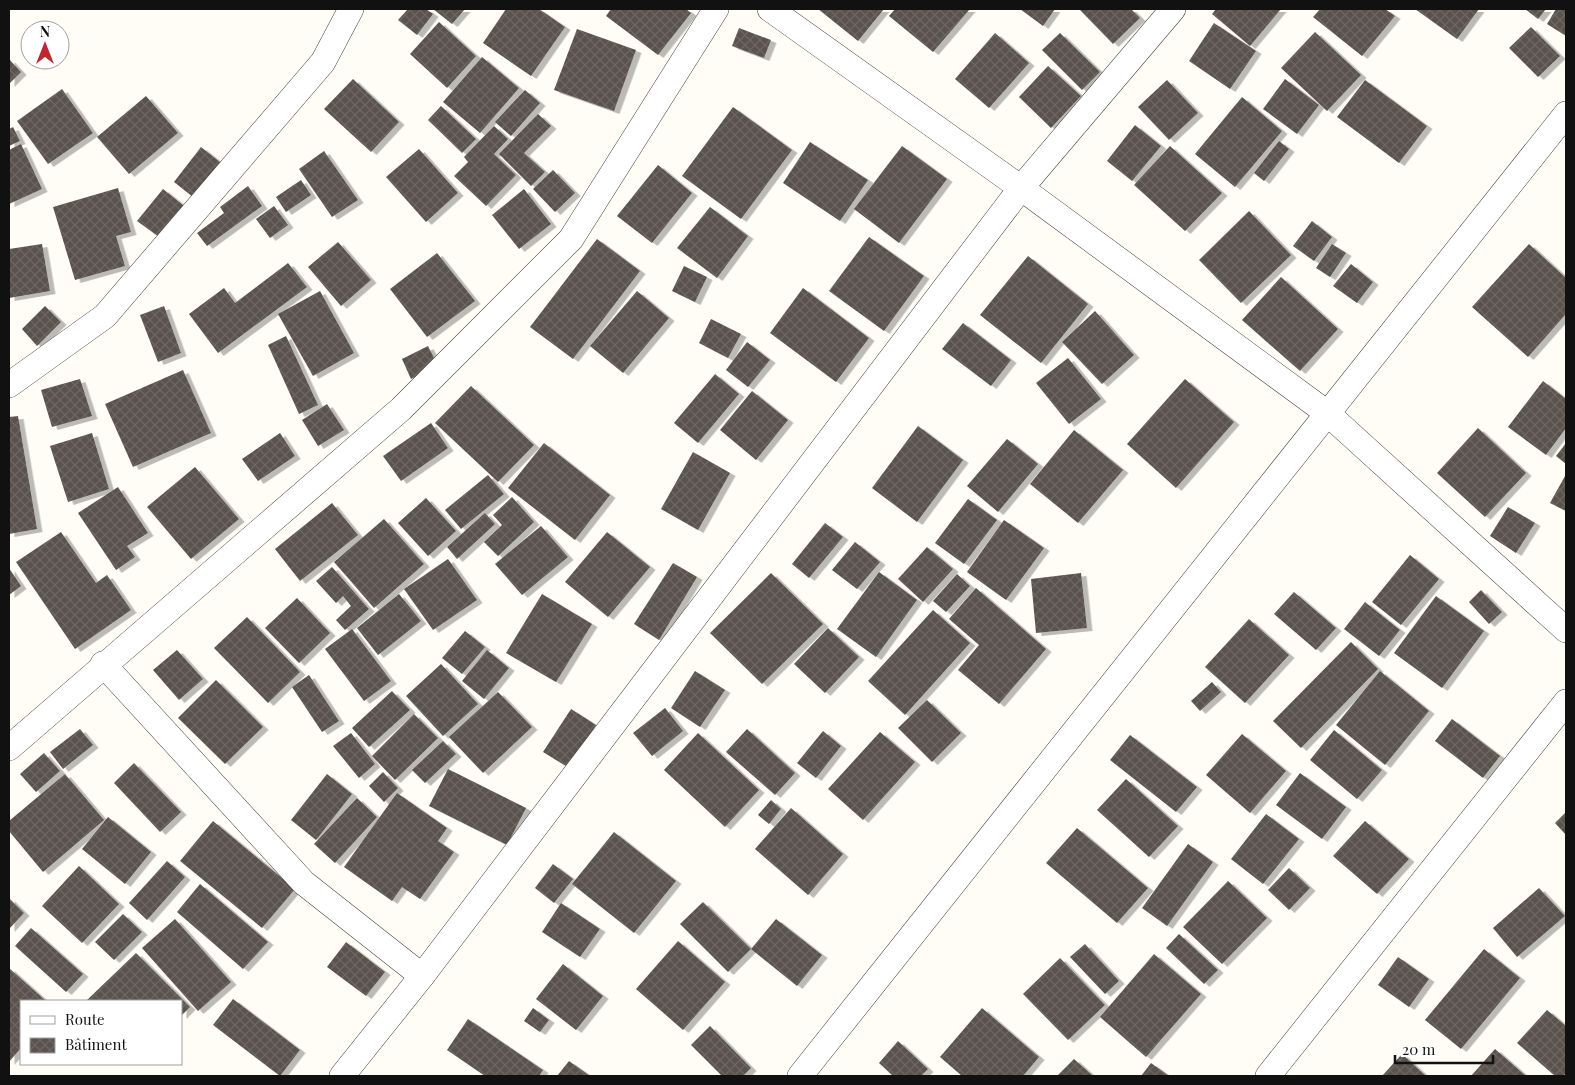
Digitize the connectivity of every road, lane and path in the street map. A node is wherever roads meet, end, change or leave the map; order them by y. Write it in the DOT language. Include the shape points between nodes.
graph roads {
  1 [pos="351,9"];
  2 [pos="716,9"];
  3 [pos="770,9"];
  4 [pos="1173,9"];
  5 [pos="1566,114"];
  6 [pos="1021,188"];
  7 [pos="9,385"];
  8 [pos="1327,413"];
  9 [pos="1566,630"];
  10 [pos="103,664"];
  11 [pos="1566,702"];
  12 [pos="9,748"];
  13 [pos="422,976"];
  14 [pos="342,1076"];
  15 [pos="800,1076"];
  16 [pos="1268,1076"];
  1 -- 7 [label="street" via="323,62 105,316"];
  2 -- 10 [label="street" via="571,239 400,409"];
  3 -- 6 [label="street"];
  4 -- 6 [label="street"];
  5 -- 8 [label="street"];
  6 -- 8 [label="street"];
  6 -- 13 [label="street"];
  8 -- 9 [label="street"];
  8 -- 15 [label="street"];
  10 -- 12 [label="street"];
  10 -- 13 [label="street" via="304,883"];
  11 -- 16 [label="street"];
  13 -- 14 [label="street"];
}
